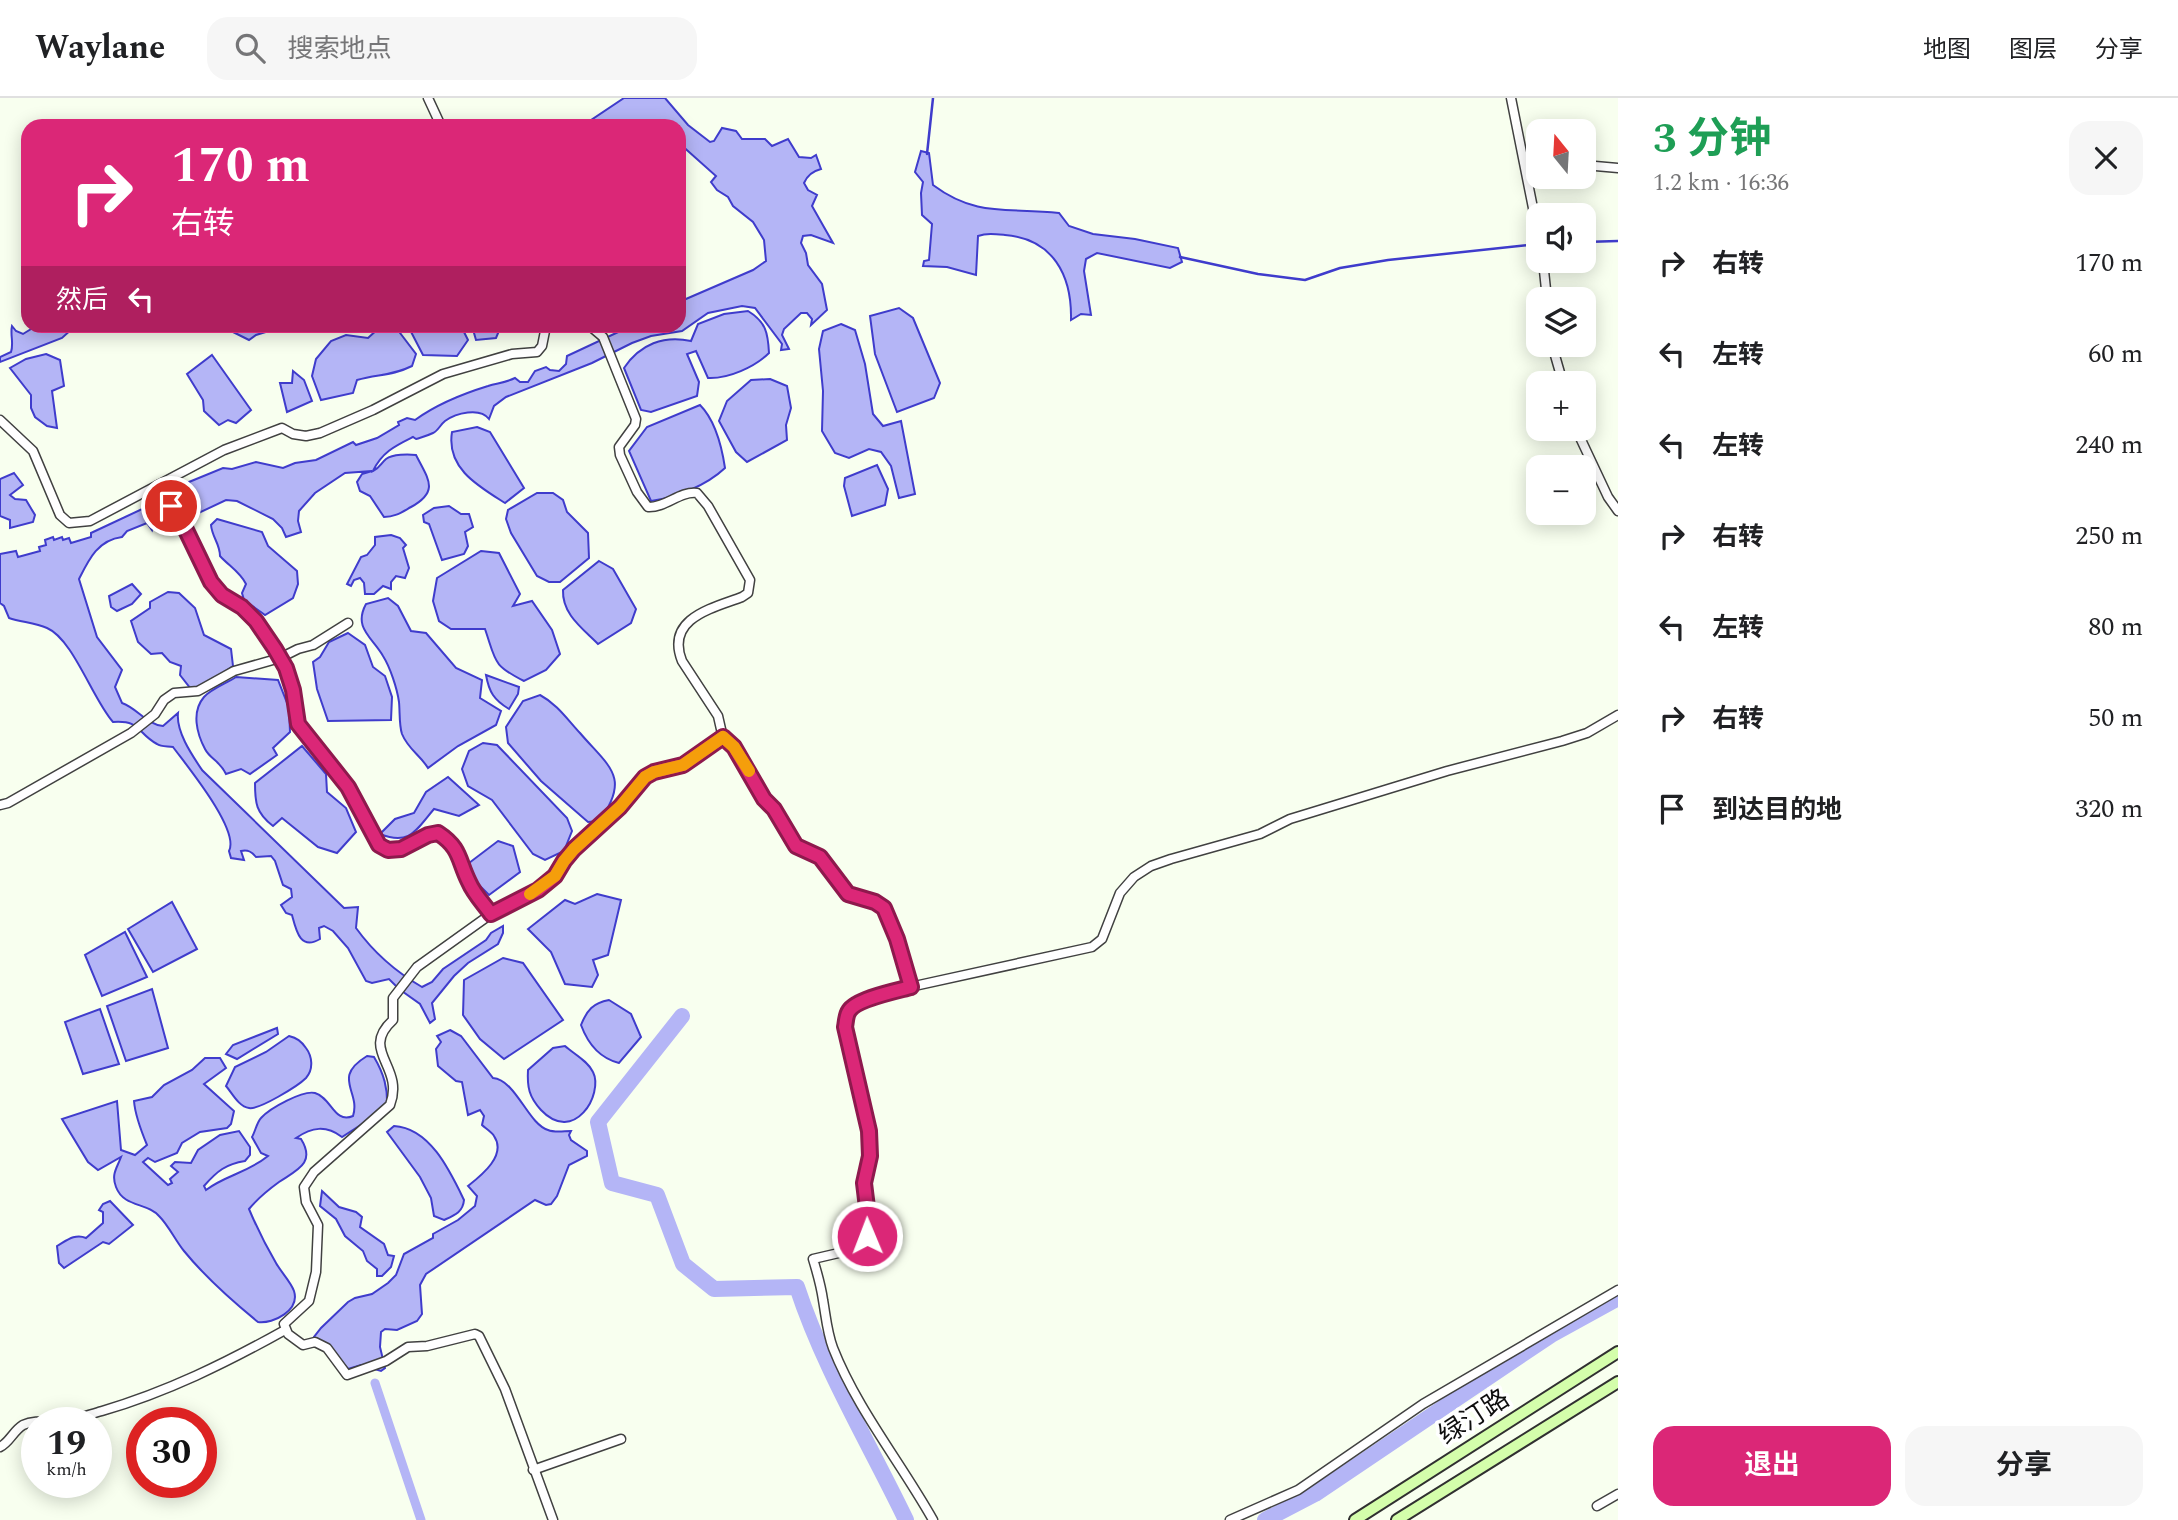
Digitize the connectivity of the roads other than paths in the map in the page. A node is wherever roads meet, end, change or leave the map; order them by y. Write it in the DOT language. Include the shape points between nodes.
graph roads {
  1 [pos="428,98"];
  2 [pos="1511,98"];
  3 [pos="438,119"];
  4 [pos="1524,160"];
  5 [pos="1596,166"];
  6 [pos="1618,167"];
  7 [pos="1532,203"];
  8 [pos="545,333"];
  9 [pos="598,333"];
  10 [pos="0,420"];
  11 [pos="1582,441"];
  12 [pos="158,485"];
  13 [pos="1618,511"];
  14 [pos="348,624"];
  15 [pos="280,658"];
  16 [pos="1618,715"];
  17 [pos="723,737"];
  18 [pos="0,805"];
  19 [pos="491,914"];
  20 [pos="911,987"];
  21 [pos="1618,1290"];
  22 [pos="285,1330"];
  23 [pos="1618,1352"];
  24 [pos="1618,1382"];
  25 [pos="621,1439"];
  26 [pos="0,1447"];
  27 [pos="533,1470"];
  28 [pos="1618,1494"];
  29 [pos="1597,1506"];
  30 [pos="553,1520"];
  31 [pos="933,1520"];
  32 [pos="1230,1520"];
  33 [pos="1355,1520"];
  34 [pos="1397,1520"];
  1 -- 3 [label="street"];
  2 -- 4 [label="street"];
  4 -- 7 [label="street"];
  5 -- 6 [label="street"];
  8 -- 12 [label="street" via="537,352 512,354 443,374 320,433 306,436 282,428 225,450"];
  9 -- 17 [label="street" via="636,419 619,447 642,501 656,507 696,493 750,580 748,593 742,597 687,622 679,642 682,661 718,716"];
  10 -- 12 [label="street" via="33,451 60,515 69,523 90,521"];
  11 -- 13 [label="street"];
  12 -- 15 [label="street" via="211,582 256,621"];
  14 -- 15 [label="street"];
  15 -- 18 [label="street" via="234,671 198,691 174,693 131,733"];
  15 -- 19 [label="street" via="293,690 298,724 348,787 379,845 401,849 438,833 459,854 469,884"];
  16 -- 20 [label="street" via="1587,733 1447,771 1151,866 1120,892 1109,926 1092,947"];
  17 -- 19 [label="street" via="683,765 645,777 574,849 555,876"];
  17 -- 20 [label="street" via="734,747 796,846 820,857 848,894 884,908"];
  19 -- 22 [label="street" via="417,967 393,998 393,1020 379,1038 392,1073 393,1097 390,1105 307,1181 303,1194 318,1225 316,1272 309,1301 287,1320"];
  20 -- 31 [label="street" via="860,1003 846,1017 869,1131 864,1183 869,1224 867,1236 856,1248 813,1259 834,1351 853,1391"];
  21 -- 32 [label="street" via="1423,1404 1298,1490"];
  22 -- 26 [label="street" via="153,1395 66,1421 23,1425"];
  22 -- 27 [label="street" via="303,1345 315,1342 327,1348 347,1374 386,1361 408,1347 479,1336 505,1389"];
  23 -- 33 [label="main road, 绿汀路"];
  24 -- 34 [label="main road, 绿汀路"];
  25 -- 27 [label="street"];
  27 -- 30 [label="street"];
  28 -- 29 [label="street"];
}
